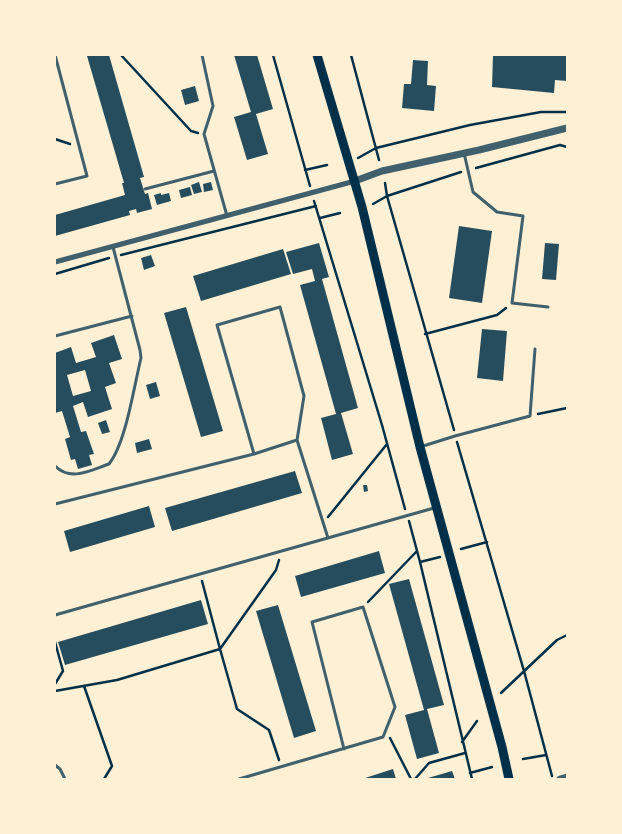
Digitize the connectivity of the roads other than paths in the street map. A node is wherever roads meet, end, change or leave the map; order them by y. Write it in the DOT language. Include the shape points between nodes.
graph roads {
  1 [pos="55,55"];
  2 [pos="202,55"];
  3 [pos="317,55"];
  4 [pos="567,128"];
  5 [pos="464,152"];
  6 [pos="214,171"];
  7 [pos="355,181"];
  8 [pos="55,184"];
  9 [pos="145,189"];
  10 [pos="228,216"];
  11 [pos="113,247"];
  12 [pos="55,262"];
  13 [pos="548,307"];
  14 [pos="132,316"];
  15 [pos="55,336"];
  16 [pos="535,349"];
  17 [pos="298,440"];
  18 [pos="420,447"];
  19 [pos="254,454"];
  20 [pos="55,466"];
  21 [pos="55,504"];
  22 [pos="436,507"];
  23 [pos="328,538"];
  24 [pos="55,615"];
  25 [pos="344,749"];
  26 [pos="55,764"];
  27 [pos="567,778"];
  28 [pos="65,779"];
  29 [pos="239,779"];
  30 [pos="509,779"];
  31 [pos="560,779"];
  1 -- 8 [label="lane" via="87,176"];
  2 -- 6 [label="lane" via="213,106 204,134"];
  3 -- 7 [label="main road"];
  4 -- 5 [label="street"];
  5 -- 7 [label="street" via="382,171"];
  5 -- 13 [label="lane" via="473,192 497,212 522,216 512,303"];
  6 -- 9 [label="lane"];
  6 -- 10 [label="lane"];
  7 -- 10 [label="street"];
  7 -- 18 [label="main road"];
  10 -- 11 [label="street"];
  11 -- 12 [label="street"];
  11 -- 14 [label="lane"];
  14 -- 15 [label="lane"];
  14 -- 20 [label="lane" via="141,358 114,459 110,464 72,475"];
  16 -- 18 [label="lane" via="530,416"];
  17 -- 19 [label="lane"];
  17 -- 19 [label="lane" via="304,396 280,307 217,325"];
  17 -- 23 [label="lane"];
  18 -- 22 [label="main road"];
  19 -- 21 [label="lane"];
  22 -- 23 [label="lane"];
  22 -- 30 [label="main road"];
  23 -- 24 [label="lane"];
  25 -- 25 [label="lane" via="383,737 395,707 363,607 312,622"];
  25 -- 29 [label="lane"];
  26 -- 28 [label="lane"];
  27 -- 31 [label="street"];
}
